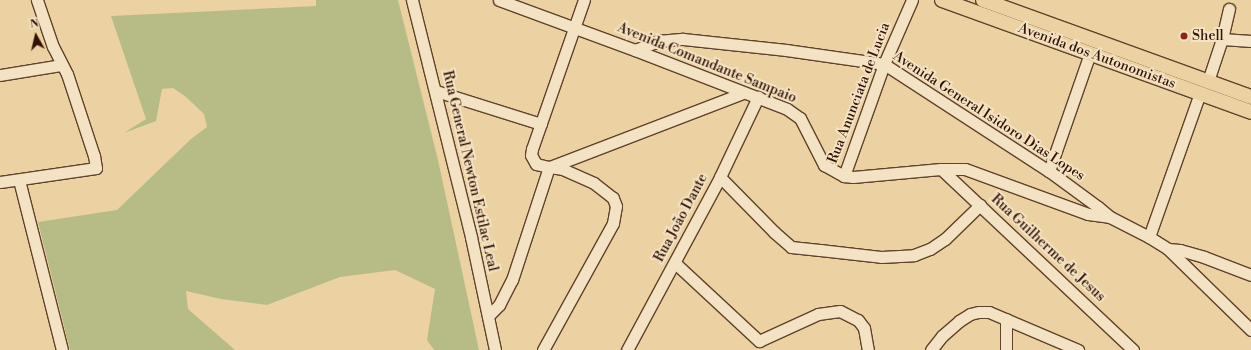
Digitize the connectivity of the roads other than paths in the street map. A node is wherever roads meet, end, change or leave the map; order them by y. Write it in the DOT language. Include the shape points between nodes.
graph roads {
  1 [pos="37,0"];
  2 [pos="412,0"];
  3 [pos="499,0"];
  4 [pos="584,0"];
  5 [pos="912,0"];
  6 [pos="942,0"];
  7 [pos="983,0"];
  8 [pos="1229,9"];
  9 [pos="573,28"];
  10 [pos="1222,39"];
  11 [pos="1251,40"];
  12 [pos="635,50"];
  13 [pos="1090,53"];
  14 [pos="61,64"];
  15 [pos="884,64"];
  16 [pos="0,75"];
  17 [pos="1208,81"];
  18 [pos="436,91"];
  19 [pos="743,93"];
  20 [pos="1200,93"];
  21 [pos="758,97"];
  22 [pos="1251,97"];
  23 [pos="1251,112"];
  24 [pos="542,124"];
  25 [pos="549,167"];
  26 [pos="941,168"];
  27 [pos="1048,171"];
  28 [pos="844,176"];
  29 [pos="720,177"];
  30 [pos="19,180"];
  31 [pos="0,182"];
  32 [pos="980,205"];
  33 [pos="1110,217"];
  34 [pos="1149,236"];
  35 [pos="1168,249"];
  36 [pos="675,263"];
  37 [pos="1251,275"];
  38 [pos="488,316"];
  39 [pos="1006,320"];
  40 [pos="1251,330"];
  41 [pos="756,346"];
  42 [pos="62,350"];
  43 [pos="495,350"];
  44 [pos="543,350"];
  45 [pos="627,350"];
  46 [pos="868,350"];
  47 [pos="931,350"];
  48 [pos="1006,350"];
  49 [pos="1078,350"];
  50 [pos="1133,350"];
  1 -- 14 [label="street"];
  2 -- 18 [label="street, Rua General Newton Estilac Leal"];
  3 -- 9 [label="street, Avenida Comandante Sampaio"];
  4 -- 9 [label="street"];
  5 -- 15 [label="street, Rua Anunciata de Lucia"];
  6 -- 13 [label="main road, Avenida dos Autonomistas"];
  7 -- 17 [label="main road, Avenida dos Autonomistas"];
  8 -- 10 [label="street"];
  9 -- 12 [label="street, Avenida Comandante Sampaio"];
  9 -- 24 [label="street"];
  10 -- 11 [label="street"];
  10 -- 17 [label="street"];
  12 -- 15 [label="street, Avenida General Isidoro Dias Lopes" via="658,41 683,39"];
  12 -- 19 [label="street, Avenida Comandante Sampaio"];
  13 -- 20 [label="main road, Avenida dos Autonomistas"];
  13 -- 27 [label="street"];
  14 -- 16 [label="street"];
  14 -- 30 [label="street" via="72,88 96,168"];
  15 -- 27 [label="street, Avenida General Isidoro Dias Lopes"];
  15 -- 28 [label="street, Rua Anunciata de Lucia"];
  17 -- 22 [label="main road, Avenida dos Autonomistas"];
  18 -- 24 [label="street"];
  18 -- 38 [label="street, Rua General Newton Estilac Leal"];
  19 -- 21 [label="street, Avenida Comandante Sampaio"];
  19 -- 25 [label="street"];
  20 -- 23 [label="main road, Avenida dos Autonomistas"];
  20 -- 34 [label="street"];
  21 -- 28 [label="street, Avenida Comandante Sampaio" via="800,118 824,165"];
  21 -- 29 [label="street, Rua João Dante"];
  24 -- 25 [label="street" via="531,154 536,164"];
  25 -- 38 [label="street" via="512,280 498,305"];
  25 -- 44 [label="street" via="563,169 594,183 612,198 616,206 613,223"];
  26 -- 28 [label="street, Avenida Comandante Sampaio"];
  26 -- 32 [label="street, Rua Guilherme de Jesus"];
  26 -- 33 [label="street, Avenida Comandante Sampaio" via="970,170 1088,214"];
  27 -- 33 [label="street, Avenida General Isidoro Dias Lopes"];
  29 -- 32 [label="street" via="791,247 880,257 914,255 930,249 945,239"];
  29 -- 36 [label="street, Rua João Dante"];
  30 -- 31 [label="street"];
  30 -- 42 [label="street"];
  32 -- 50 [label="street, Rua Guilherme de Jesus"];
  33 -- 34 [label="street, Avenida General Isidoro Dias Lopes"];
  34 -- 35 [label="street, Avenida General Isidoro Dias Lopes"];
  35 -- 37 [label="street" via="1204,257"];
  35 -- 40 [label="street, Avenida General Isidoro Dias Lopes"];
  36 -- 41 [label="street"];
  36 -- 45 [label="street, Rua João Dante"];
  38 -- 43 [label="street, Rua General Newton Estilac Leal"];
  39 -- 47 [label="street" via="989,312 970,314 942,336"];
  39 -- 48 [label="street"];
  39 -- 49 [label="street"];
  41 -- 46 [label="street" via="818,314 840,311 858,320 864,328"];
}
